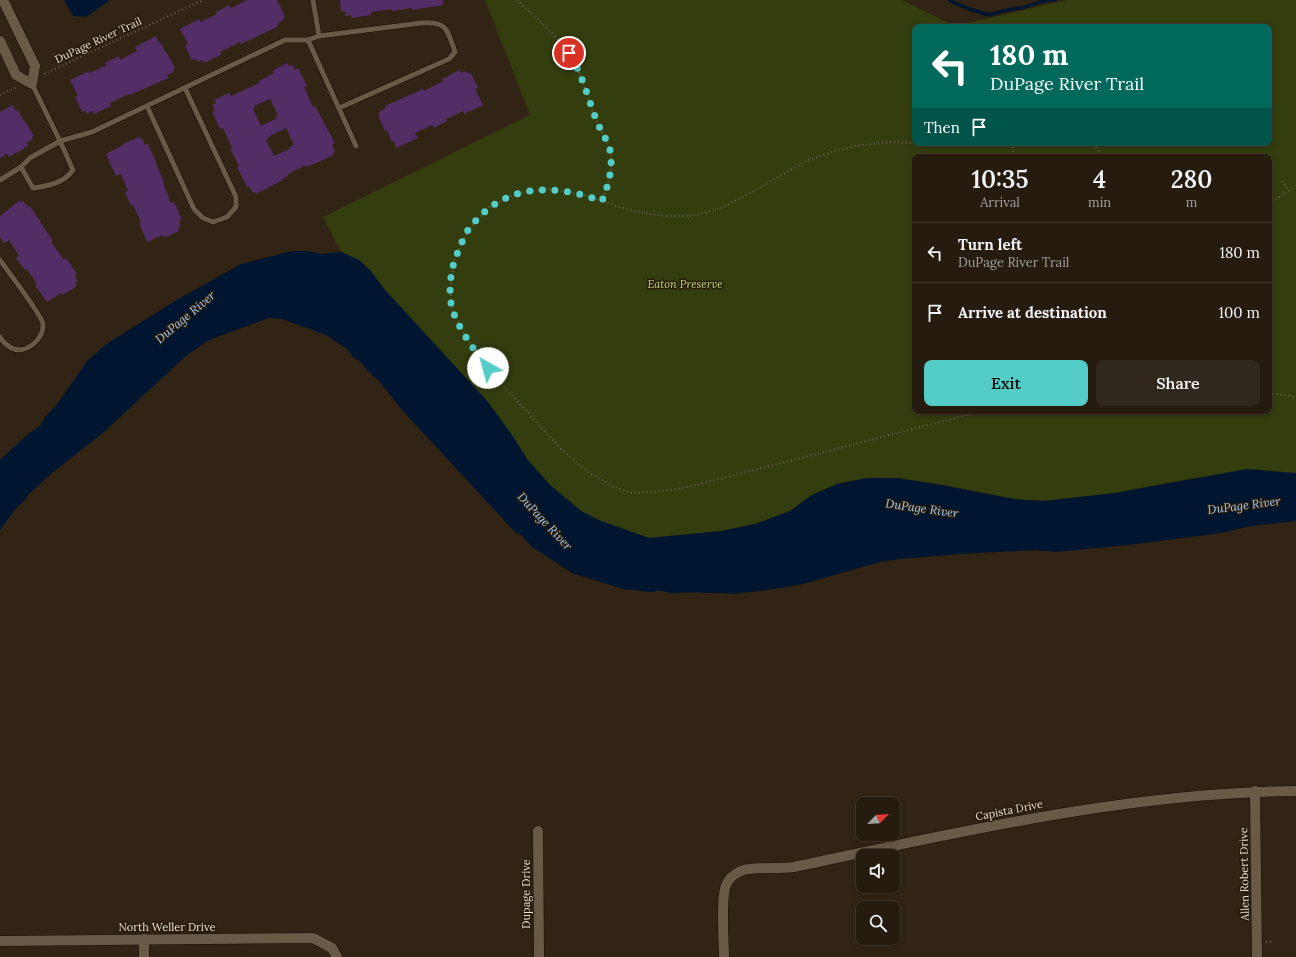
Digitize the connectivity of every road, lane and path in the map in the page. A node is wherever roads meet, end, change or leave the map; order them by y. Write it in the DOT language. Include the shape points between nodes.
graph roads {
  1 [pos="3,0"];
  2 [pos="202,0"];
  3 [pos="313,0"];
  4 [pos="518,0"];
  5 [pos="319,36"];
  6 [pos="308,40"];
  7 [pos="0,41"];
  8 [pos="31,82"];
  9 [pos="185,88"];
  10 [pos="0,95"];
  11 [pos="147,106"];
  12 [pos="339,108"];
  13 [pos="60,141"];
  14 [pos="912,143"];
  15 [pos="356,146"];
  16 [pos="1093,146"];
  17 [pos="1101,154"];
  18 [pos="21,167"];
  19 [pos="0,180"];
  20 [pos="1282,182"];
  21 [pos="1296,186"];
  22 [pos="1289,192"];
  23 [pos="602,201"];
  24 [pos="1272,202"];
  25 [pos="0,260"];
  26 [pos="0,337"];
  27 [pos="1272,394"];
  28 [pos="1296,397"];
  29 [pos="971,414"];
  30 [pos="1256,791"];
  31 [pos="1296,791"];
  32 [pos="538,831"];
  33 [pos="144,939"];
  34 [pos="0,941"];
  35 [pos="1265,942"];
  36 [pos="1272,942"];
  37 [pos="334,953"];
  38 [pos="144,957"];
  39 [pos="539,957"];
  40 [pos="724,957"];
  41 [pos="1258,957"];
  1 -- 8 [label="street" via="35,66"];
  2 -- 8 [label="path, DuPage River Trail"];
  3 -- 5 [label="lane"];
  4 -- 23 [label="path" via="563,44 580,72 611,155 610,180"];
  5 -- 6 [label="lane"];
  5 -- 12 [label="lane" via="434,22 443,25 455,52 449,59"];
  6 -- 9 [label="lane" via="285,40"];
  6 -- 12 [label="lane"];
  7 -- 8 [label="street" via="16,75"];
  8 -- 10 [label="path, DuPage River Trail"];
  8 -- 13 [label="lane"];
  9 -- 11 [label="lane"];
  9 -- 11 [label="lane" via="236,197 236,207 227,217 213,222 203,218 194,209"];
  11 -- 13 [label="lane" via="92,132"];
  12 -- 15 [label="lane"];
  13 -- 18 [label="lane" via="30,158"];
  13 -- 18 [label="lane" via="73,170 68,177 49,186 32,188"];
  14 -- 23 [label="path" via="860,145 831,152 806,161 747,196 720,208 692,216 663,216 629,210"];
  16 -- 17 [label="path"];
  18 -- 19 [label="lane"];
  20 -- 22 [label="path"];
  21 -- 22 [label="path"];
  22 -- 24 [label="path"];
  23 -- 29 [label="path" via="581,194 548,189 518,193 489,207 468,231 454,260 450,291 453,313 472,347 496,378 561,449 588,472 612,486 632,492 663,491 692,486"];
  25 -- 26 [label="lane" via="43,323 41,335 24,349 14,349"];
  27 -- 28 [label="path"];
  30 -- 31 [label="street, Capista Drive"];
  30 -- 40 [label="street, Capista Drive" via="1176,798 1047,815 794,867 749,868 732,876 723,894"];
  30 -- 41 [label="street, Allen Robert Drive"];
  32 -- 39 [label="street, Dupage Drive"];
  33 -- 34 [label="street, North Weller Drive"];
  33 -- 37 [label="street, North Weller Drive" via="313,938"];
  33 -- 38 [label="street"];
  35 -- 36 [label="path"];
}
